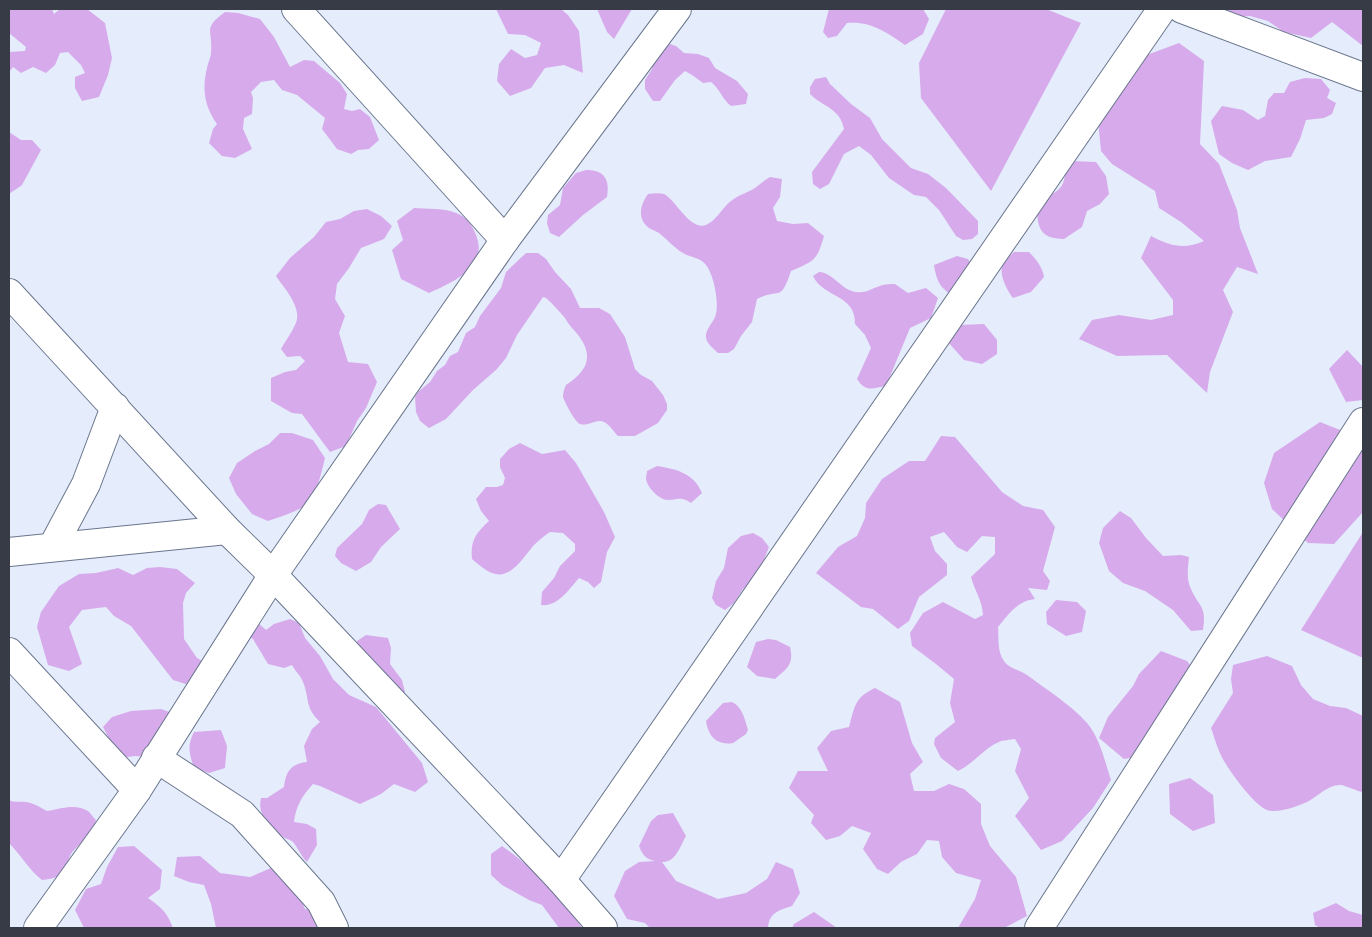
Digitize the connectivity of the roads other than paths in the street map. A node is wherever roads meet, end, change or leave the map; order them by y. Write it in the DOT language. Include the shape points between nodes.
graph roads {
  1 [pos="296,9"];
  2 [pos="677,9"];
  3 [pos="1162,9"];
  4 [pos="1182,9"];
  5 [pos="1363,77"];
  6 [pos="505,240"];
  7 [pos="9,293"];
  8 [pos="115,407"];
  9 [pos="1363,422"];
  10 [pos="227,530"];
  11 [pos="53,546"];
  12 [pos="9,552"];
  13 [pos="273,575"];
  14 [pos="9,652"];
  15 [pos="156,758"];
  16 [pos="137,790"];
  17 [pos="561,880"];
  18 [pos="38,928"];
  19 [pos="334,928"];
  20 [pos="603,928"];
  21 [pos="1039,928"];
  1 -- 6 [label="street"];
  2 -- 6 [label="street"];
  3 -- 17 [label="street"];
  4 -- 5 [label="street"];
  6 -- 13 [label="street"];
  7 -- 8 [label="street"];
  8 -- 10 [label="street"];
  8 -- 11 [label="street" via="86,484"];
  9 -- 21 [label="street"];
  10 -- 11 [label="street"];
  10 -- 13 [label="street"];
  11 -- 12 [label="street"];
  13 -- 15 [label="street"];
  13 -- 17 [label="street"];
  14 -- 16 [label="street"];
  15 -- 16 [label="street"];
  15 -- 19 [label="street" via="242,814 321,902"];
  16 -- 18 [label="street"];
  17 -- 20 [label="street"];
}
